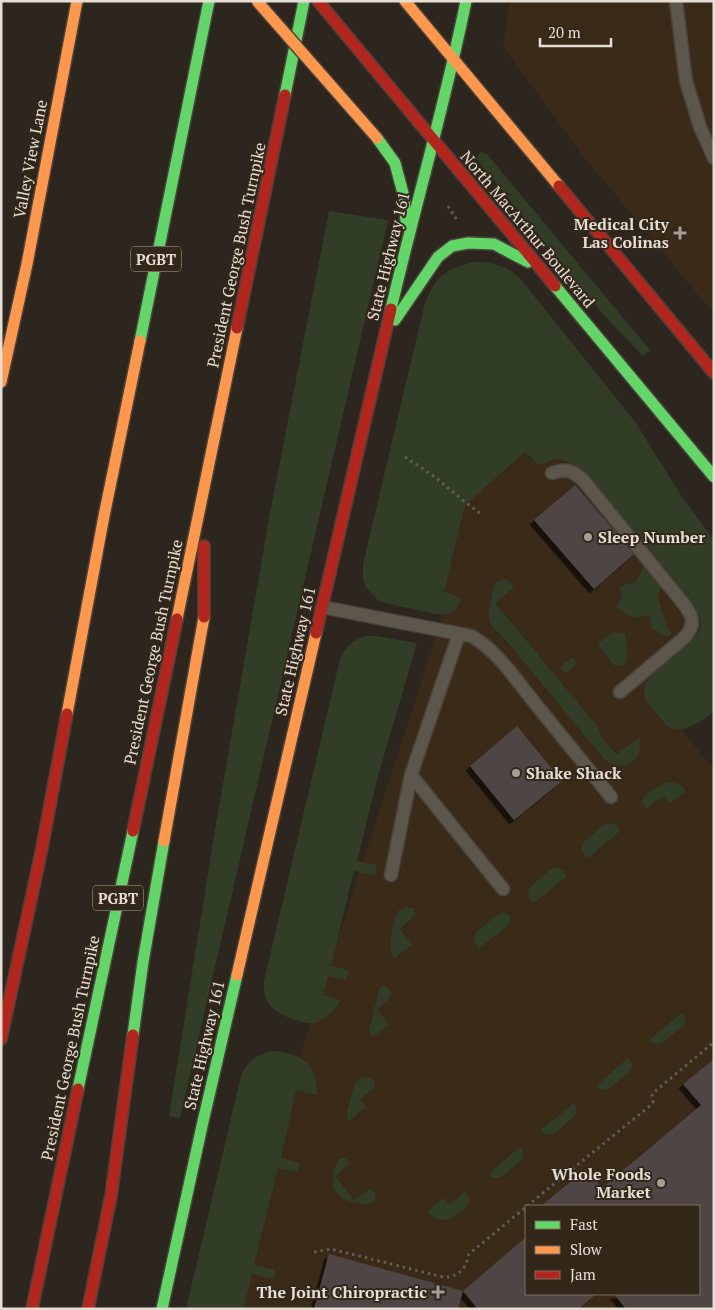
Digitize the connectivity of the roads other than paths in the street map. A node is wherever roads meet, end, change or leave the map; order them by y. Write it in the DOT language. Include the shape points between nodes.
graph roads {
  1 [pos="77,1"];
  2 [pos="209,1"];
  3 [pos="257,1"];
  4 [pos="304,1"];
  5 [pos="318,1"];
  6 [pos="405,1"];
  7 [pos="466,1"];
  8 [pos="676,1"];
  9 [pos="454,60"];
  10 [pos="434,141"];
  11 [pos="714,158"];
  12 [pos="407,240"];
  13 [pos="540,268"];
  14 [pos="385,336"];
  15 [pos="714,373"];
  16 [pos="1,382"];
  17 [pos="552,473"];
  18 [pos="714,477"];
  19 [pos="205,487"];
  20 [pos="322,607"];
  21 [pos="459,634"];
  22 [pos="620,692"];
  23 [pos="411,775"];
  24 [pos="611,797"];
  25 [pos="41,853"];
  26 [pos="391,875"];
  27 [pos="504,889"];
  28 [pos="10,944"];
  29 [pos="1,1039"];
  30 [pos="32,1309"];
  31 [pos="88,1309"];
  32 [pos="162,1309"];
  1 -- 16 [label="main road, Valley View Lane"];
  2 -- 25 [label="main road, PGBT" via="104,516"];
  3 -- 12 [label="main road, bridge" via="377,138 395,164 404,197"];
  4 -- 19 [label="main road, President George Bush Turnpike / PGBT"];
  5 -- 10 [label="main road, North MacArthur Boulevard"];
  6 -- 9 [label="main road"];
  7 -- 9 [label="main road, State Highway 161"];
  8 -- 11 [label="lane" via="686,81 700,127"];
  9 -- 10 [label="main road, State Highway 161"];
  9 -- 15 [label="main road"];
  10 -- 12 [label="main road, State Highway 161"];
  10 -- 13 [label="main road, North MacArthur Boulevard"];
  12 -- 14 [label="main road, State Highway 161"];
  13 -- 14 [label="main road" via="494,244 452,246 438,257"];
  13 -- 18 [label="main road, North MacArthur Boulevard"];
  14 -- 20 [label="main road, State Highway 161"];
  17 -- 22 [label="lane" via="570,470 582,480 689,611 692,620 691,629 685,637"];
  19 -- 30 [label="main road, President George Bush Turnpike / PGBT"];
  19 -- 31 [label="main road" via="204,617 143,962 111,1196"];
  20 -- 21 [label="lane"];
  20 -- 32 [label="main road, State Highway 161"];
  21 -- 23 [label="lane"];
  21 -- 24 [label="lane" via="471,636 488,647"];
  23 -- 26 [label="lane"];
  23 -- 27 [label="lane"];
  25 -- 28 [label="main road"];
  25 -- 29 [label="main road, PGBT"];
}
